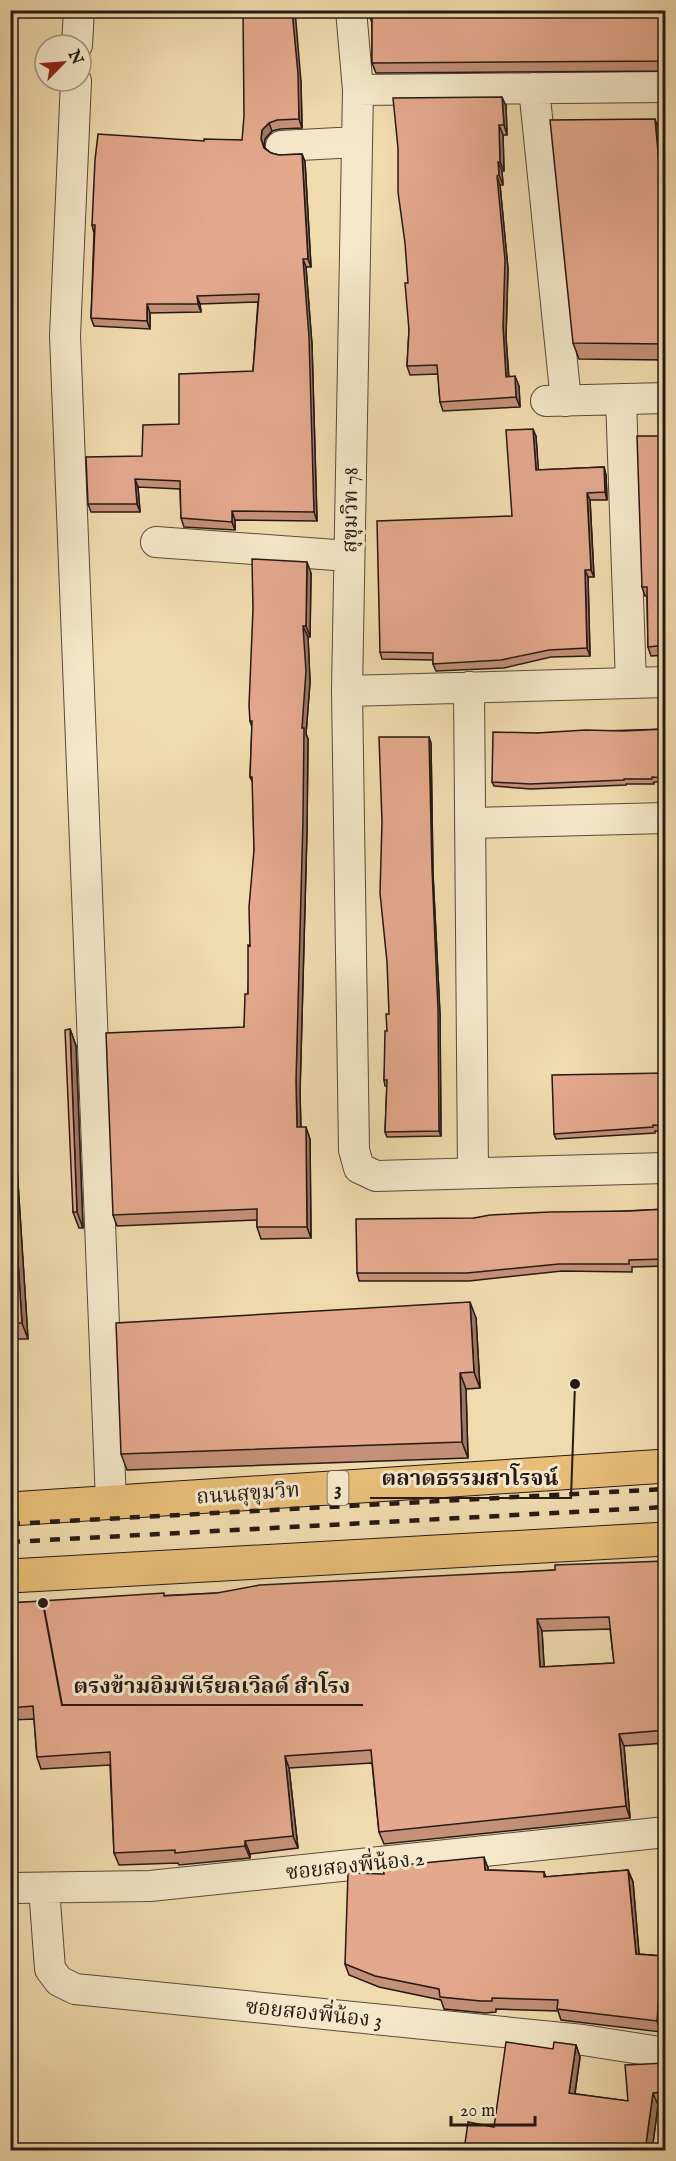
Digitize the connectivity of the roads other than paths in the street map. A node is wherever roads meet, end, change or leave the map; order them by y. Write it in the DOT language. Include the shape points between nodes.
graph roads {
  1 [pos="79,10"];
  2 [pos="351,10"];
  3 [pos="78,33"];
  4 [pos="666,87"];
  5 [pos="534,88"];
  6 [pos="358,90"];
  7 [pos="75,93"];
  8 [pos="357,142"];
  9 [pos="281,146"];
  10 [pos="666,398"];
  11 [pos="621,399"];
  12 [pos="156,542"];
  13 [pos="349,556"];
  14 [pos="666,682"];
  15 [pos="631,683"];
  16 [pos="470,687"];
  17 [pos="347,691"];
  18 [pos="666,818"];
  19 [pos="471,823"];
  20 [pos="666,1168"];
  21 [pos="473,1173"];
  22 [pos="666,1466"];
  23 [pos="111,1502"];
  24 [pos="10,1509"];
  25 [pos="666,1539"];
  26 [pos="10,1576"];
  27 [pos="666,1832"];
  28 [pos="10,1888"];
  29 [pos="44,1888"];
  30 [pos="666,2053"];
  1 -- 3 [label="street"];
  2 -- 6 [label="street, สุขุมวิท 78"];
  4 -- 5 [label="street"];
  5 -- 6 [label="street"];
  5 -- 11 [label="street" via="556,401"];
  6 -- 8 [label="street, สุขุมวิท 78"];
  7 -- 23 [label="street" via="65,336"];
  8 -- 9 [label="street"];
  8 -- 13 [label="street, สุขุมวิท 78"];
  10 -- 11 [label="street"];
  11 -- 15 [label="street"];
  12 -- 13 [label="street"];
  13 -- 17 [label="street, สุขุมวิท 78"];
  14 -- 15 [label="street"];
  15 -- 16 [label="street"];
  16 -- 17 [label="street"];
  16 -- 19 [label="street"];
  17 -- 21 [label="street, สุขุมวิท 78" via="354,1150 359,1168 376,1176"];
  18 -- 19 [label="street"];
  19 -- 21 [label="street"];
  20 -- 21 [label="street, สุขุมวิท 78"];
  22 -- 23 [label="highway, ถนนสุขุมวิท / 3"];
  23 -- 24 [label="highway, ถนนสุขุมวิท / 3"];
  25 -- 26 [label="highway"];
  27 -- 29 [label="street, ซอยสองพี่น้อง 2" via="150,1886"];
  28 -- 29 [label="street, ซอยสองพี่น้อง 2"];
  29 -- 30 [label="street, ซอยสองพี่น้อง 3" via="50,1969 59,1981 75,1989 583,2040"];
}
